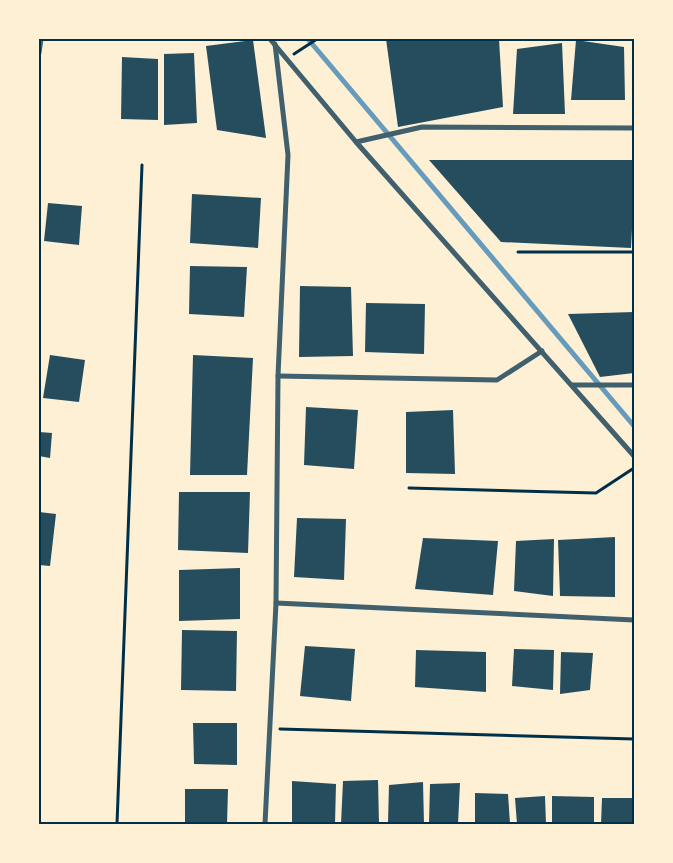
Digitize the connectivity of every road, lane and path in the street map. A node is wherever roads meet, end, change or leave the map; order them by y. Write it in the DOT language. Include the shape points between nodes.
graph roads {
  1 [pos="40,39"];
  2 [pos="270,39"];
  3 [pos="317,39"];
  4 [pos="275,44"];
  5 [pos="39,53"];
  6 [pos="287,58"];
  7 [pos="634,128"];
  8 [pos="356,142"];
  9 [pos="142,165"];
  10 [pos="518,252"];
  11 [pos="634,252"];
  12 [pos="542,351"];
  13 [pos="278,376"];
  14 [pos="572,385"];
  15 [pos="634,385"];
  16 [pos="634,456"];
  17 [pos="634,468"];
  18 [pos="409,488"];
  19 [pos="276,603"];
  20 [pos="634,620"];
  21 [pos="270,729"];
  22 [pos="634,739"];
  23 [pos="117,824"];
  24 [pos="265,824"];
  1 -- 5 [label="street"];
  2 -- 4 [label="street"];
  3 -- 6 [label="path"];
  4 -- 6 [label="street"];
  4 -- 13 [label="street" via="288,156"];
  6 -- 8 [label="street"];
  7 -- 8 [label="street" via="422,127"];
  8 -- 12 [label="street"];
  9 -- 23 [label="path"];
  10 -- 11 [label="path"];
  12 -- 13 [label="street" via="497,380"];
  12 -- 14 [label="street"];
  13 -- 19 [label="street"];
  14 -- 15 [label="street"];
  14 -- 16 [label="street"];
  17 -- 18 [label="path" via="596,492"];
  19 -- 20 [label="street"];
  19 -- 21 [label="street"];
  21 -- 22 [label="path"];
  21 -- 24 [label="street"];
}
